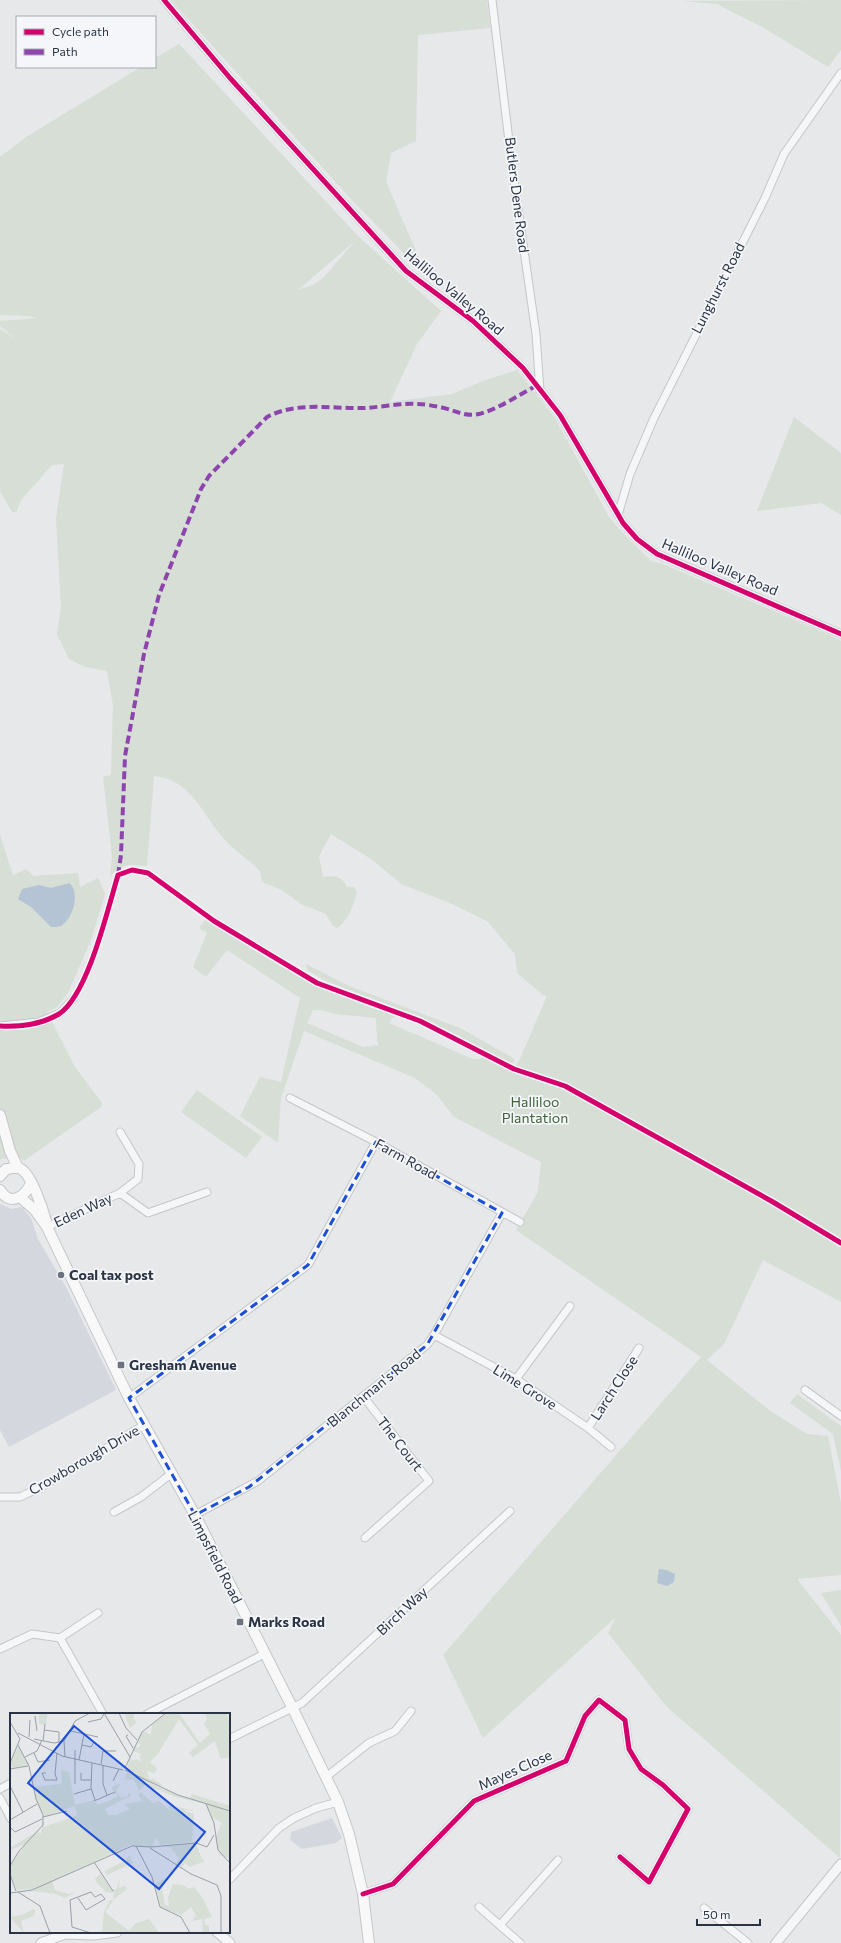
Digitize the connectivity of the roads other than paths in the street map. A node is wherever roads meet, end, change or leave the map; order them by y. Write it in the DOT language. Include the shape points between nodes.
graph roads {
  1 [pos="164,0"];
  2 [pos="492,0"];
  3 [pos="841,73"];
  4 [pos="540,391"];
  5 [pos="618,515"];
  6 [pos="841,634"];
  7 [pos="74,998"];
  8 [pos="0,1026"];
  9 [pos="290,1098"];
  10 [pos="0,1115"];
  11 [pos="120,1132"];
  12 [pos="376,1142"];
  13 [pos="10,1151"];
  14 [pos="18,1168"];
  15 [pos="2,1173"];
  16 [pos="31,1183"];
  17 [pos="0,1190"];
  18 [pos="120,1192"];
  19 [pos="207,1192"];
  20 [pos="21,1198"];
  21 [pos="502,1213"];
  22 [pos="520,1222"];
  23 [pos="47,1227"];
  24 [pos="570,1306"];
  25 [pos="434,1335"];
  26 [pos="639,1348"];
  27 [pos="516,1379"];
  28 [pos="805,1390"];
  29 [pos="363,1396"];
  30 [pos="129,1398"];
  31 [pos="841,1416"];
  32 [pos="144,1425"];
  33 [pos="588,1428"];
  34 [pos="611,1447"];
  35 [pos="171,1474"];
  36 [pos="0,1497"];
  37 [pos="510,1511"];
  38 [pos="114,1512"];
  39 [pos="195,1515"];
  40 [pos="365,1538"];
  41 [pos="98,1613"];
  42 [pos="60,1638"];
  43 [pos="0,1649"];
  44 [pos="264,1654"];
  45 [pos="292,1707"];
  46 [pos="412,1711"];
  47 [pos="102,1713"];
  48 [pos="149,1713"];
  49 [pos="230,1738"];
  50 [pos="326,1777"];
  51 [pos="10,1784"];
  52 [pos="0,1789"];
  53 [pos="0,1798"];
  54 [pos="338,1802"];
  55 [pos="10,1817"];
  56 [pos="620,1857"];
  57 [pos="558,1860"];
  58 [pos="841,1864"];
  59 [pos="230,1879"];
  60 [pos="364,1894"];
  61 [pos="478,1907"];
  62 [pos="704,1908"];
  63 [pos="500,1925"];
  64 [pos="69,1933"];
  65 [pos="109,1933"];
  66 [pos="217,1933"];
  67 [pos="42,1943"];
  68 [pos="230,1943"];
  69 [pos="368,1943"];
  70 [pos="520,1943"];
  71 [pos="748,1943"];
  72 [pos="776,1943"];
  1 -- 4 [label="street, Halliloo Valley Road" via="230,78 406,271 473,321 523,368"];
  2 -- 4 [label="street, Butlers Dene Road" via="536,334"];
  3 -- 5 [label="street, Lunghurst Road" via="784,154 760,209 656,412 630,474"];
  4 -- 5 [label="street, Halliloo Valley Road" via="564,421"];
  5 -- 6 [label="street, Halliloo Valley Road" via="637,539 657,554"];
  7 -- 8 [label="street" via="60,1013 39,1022"];
  9 -- 12 [label="street, Farm Road"];
  10 -- 13 [label="main road, Limpsfield Road"];
  11 -- 18 [label="street, Eden Way" via="139,1164 138,1179"];
  12 -- 21 [label="street, Farm Road"];
  12 -- 30 [label="street" via="308,1265"];
  13 -- 14 [label="main road, Limpsfield Road"];
  13 -- 15 [label="main road"];
  14 -- 15 [label="main road"];
  14 -- 16 [label="main road, Limpsfield Road" via="24,1171"];
  16 -- 20 [label="main road" via="27,1193"];
  16 -- 23 [label="main road, Limpsfield Road" via="42,1207"];
  17 -- 20 [label="main road" via="6,1197"];
  18 -- 19 [label="street, Eden Way" via="148,1213"];
  18 -- 23 [label="street, Eden Way"];
  20 -- 23 [label="main road, Limpsfield Road" via="35,1210"];
  21 -- 22 [label="street, Farm Road"];
  21 -- 25 [label="street, Blanchman's Road"];
  23 -- 30 [label="main road, Limpsfield Road"];
  24 -- 27 [label="street"];
  25 -- 27 [label="street, Lime Grove"];
  25 -- 29 [label="street, Blanchman's Road" via="426,1345"];
  26 -- 33 [label="street, Larch Close"];
  27 -- 33 [label="street, Lime Grove"];
  28 -- 31 [label="street"];
  29 -- 39 [label="street, Blanchman's Road" via="258,1481"];
  29 -- 40 [label="street, The Court" via="429,1481"];
  30 -- 32 [label="main road, Limpsfield Road"];
  32 -- 35 [label="main road, Limpsfield Road"];
  32 -- 36 [label="street, Crowborough Drive" via="45,1485 20,1497"];
  33 -- 34 [label="street, Lime Grove"];
  35 -- 38 [label="street" via="141,1497"];
  35 -- 39 [label="main road, Limpsfield Road"];
  37 -- 45 [label="street, Birch Way" via="302,1703"];
  39 -- 44 [label="main road, Limpsfield Road"];
  41 -- 42 [label="street"];
  42 -- 43 [label="street" via="32,1634"];
  42 -- 47 [label="street"];
  44 -- 45 [label="main road, Limpsfield Road"];
  44 -- 48 [label="street"];
  45 -- 49 [label="street, Birch Way"];
  45 -- 50 [label="main road, Limpsfield Road"];
  46 -- 50 [label="street" via="395,1731 368,1743"];
  50 -- 54 [label="main road, Limpsfield Road"];
  51 -- 52 [label="street"];
  53 -- 55 [label="street"];
  54 -- 59 [label="street" via="316,1808 279,1828"];
  54 -- 60 [label="main road, Limpsfield Road"];
  56 -- 60 [label="street, Mayes Close" via="649,1882 688,1809 663,1785 640,1769 629,1749 626,1720 599,1700 585,1716 566,1761 474,1801 393,1884"];
  57 -- 63 [label="street"];
  58 -- 72 [label="street"];
  60 -- 69 [label="main road, Limpsfield Road"];
  61 -- 63 [label="street"];
  62 -- 71 [label="street"];
  63 -- 70 [label="street"];
  64 -- 65 [label="street"];
  64 -- 67 [label="street"];
  66 -- 68 [label="street"];
}
